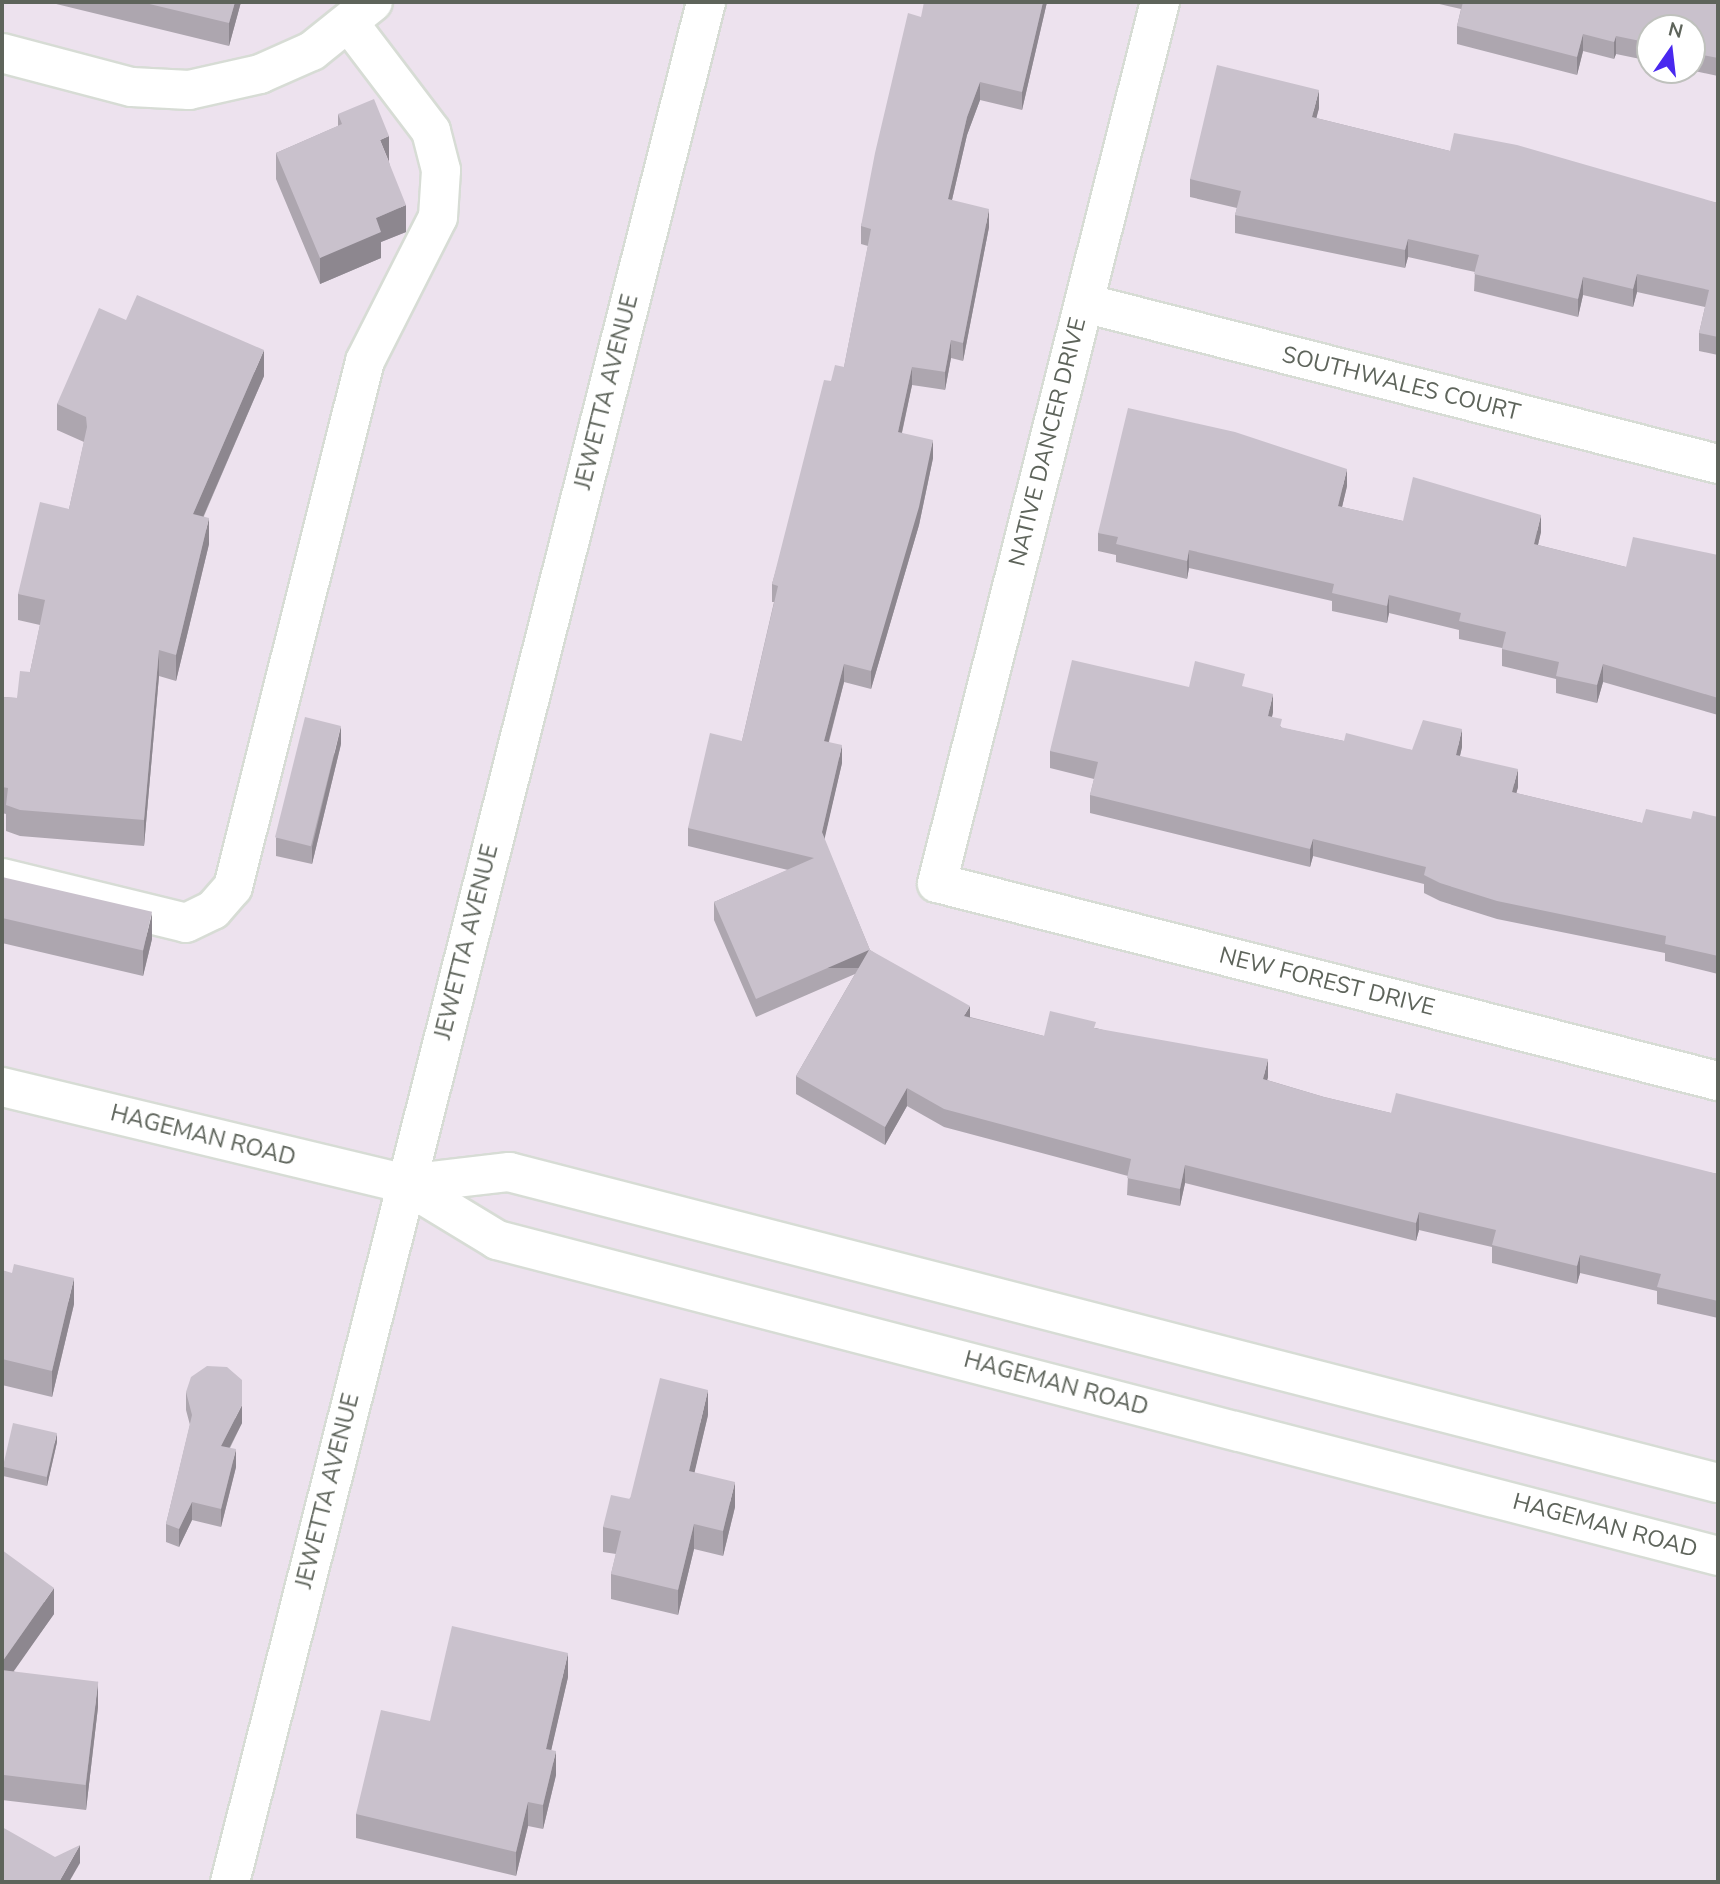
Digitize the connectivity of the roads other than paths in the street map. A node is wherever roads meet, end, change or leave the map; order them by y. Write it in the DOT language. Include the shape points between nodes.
graph roads {
  1 [pos="1160,2"];
  2 [pos="698,4"];
  3 [pos="361,12"];
  4 [pos="2,53"];
  5 [pos="1084,303"];
  6 [pos="1718,464"];
  7 [pos="2,878"];
  8 [pos="937,883"];
  9 [pos="1718,1081"];
  10 [pos="2,1087"];
  11 [pos="405,1185"];
  12 [pos="1718,1483"];
  13 [pos="1718,1556"];
  14 [pos="230,1882"];
  1 -- 5 [label="street, NATIVE DANCER DRIVE"];
  2 -- 11 [label="street, JEWETTA AVENUE"];
  3 -- 4 [label="street" via="312,51 260,74 189,90 132,87"];
  3 -- 7 [label="street" via="432,131 441,170 438,217 365,360 233,887 213,910 186,923"];
  5 -- 6 [label="street, SOUTHWALES COURT"];
  5 -- 8 [label="street, NATIVE DANCER DRIVE"];
  8 -- 9 [label="street, NEW FOREST DRIVE"];
  10 -- 11 [label="street, HAGEMAN ROAD"];
  11 -- 12 [label="street, HAGEMAN ROAD" via="509,1172"];
  11 -- 13 [label="street, HAGEMAN ROAD" via="497,1240"];
  11 -- 14 [label="street, JEWETTA AVENUE"];
}
